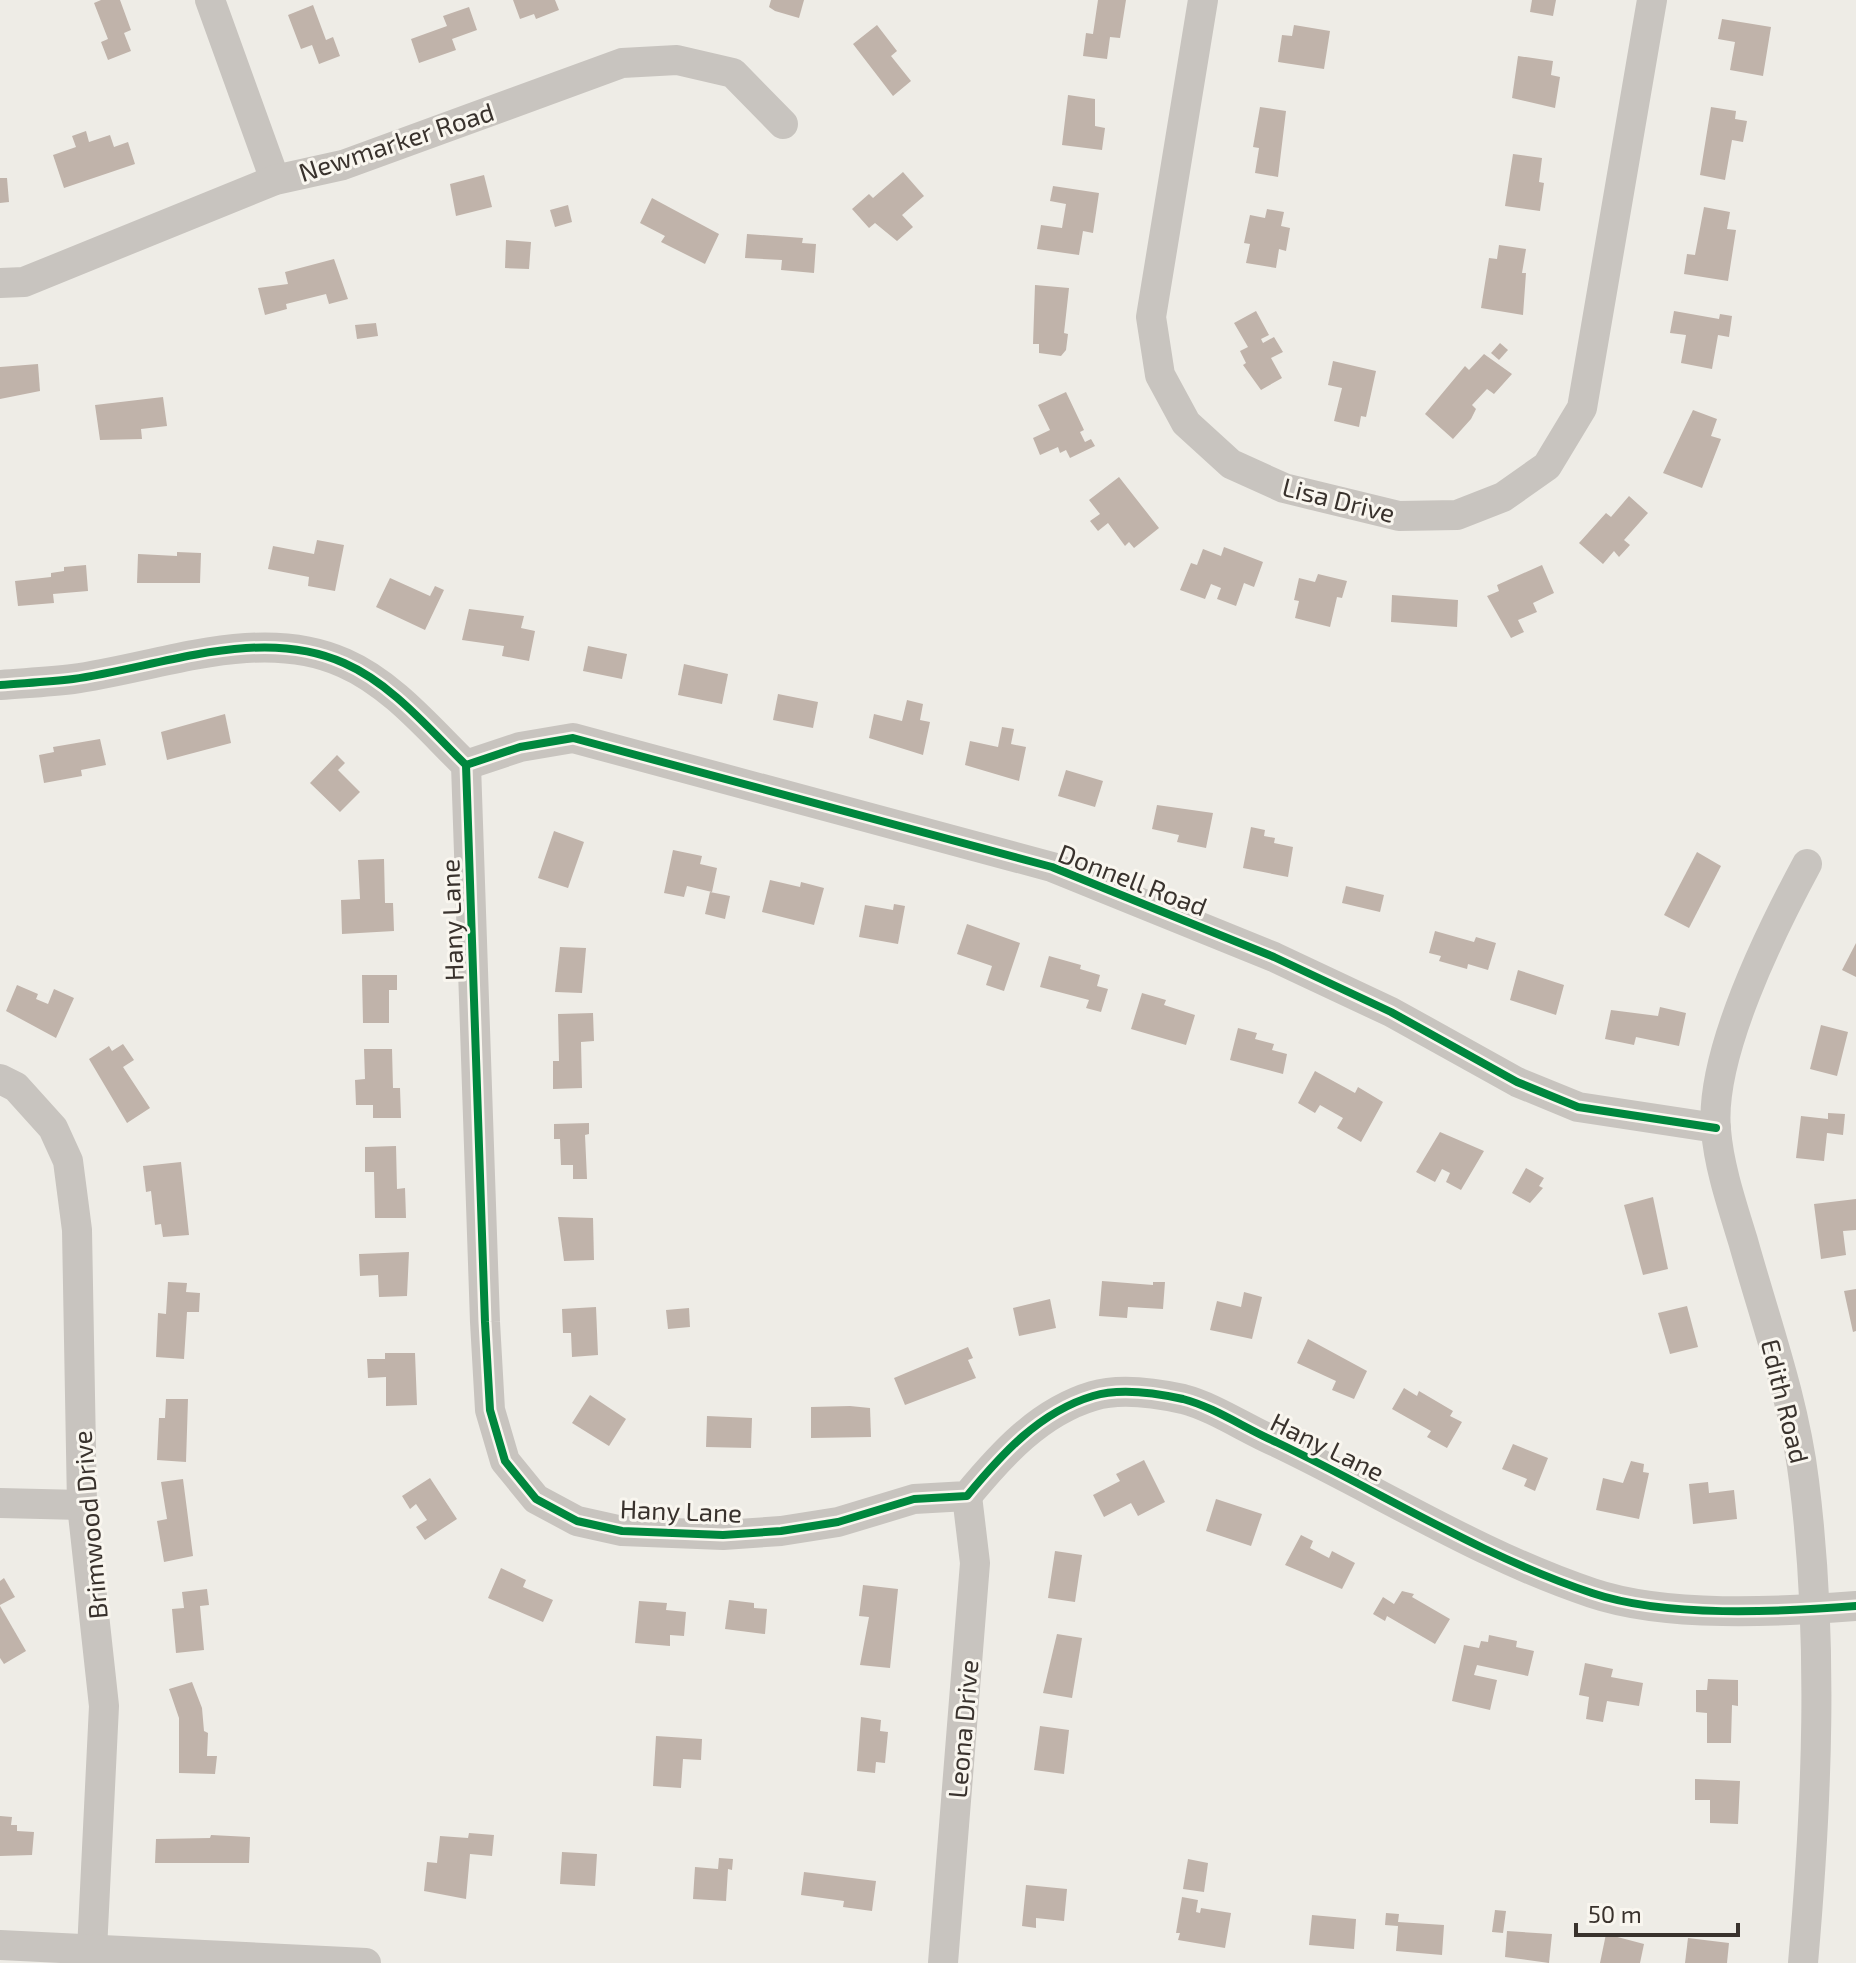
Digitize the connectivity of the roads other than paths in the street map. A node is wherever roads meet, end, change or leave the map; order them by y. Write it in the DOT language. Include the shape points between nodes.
graph roads {
  1 [pos="210,0"];
  2 [pos="1203,0"];
  3 [pos="1652,0"];
  4 [pos="783,124"];
  5 [pos="275,180"];
  6 [pos="0,283"];
  7 [pos="0,685"];
  8 [pos="466,765"];
  9 [pos="1807,864"];
  10 [pos="0,1079"];
  11 [pos="1716,1128"];
  12 [pos="967,1496"];
  13 [pos="0,1503"];
  14 [pos="82,1505"];
  15 [pos="1856,1606"];
  16 [pos="1815,1609"];
  17 [pos="0,1945"];
  18 [pos="92,1950"];
  19 [pos="156,1958"];
  20 [pos="366,1963"];
  21 [pos="943,1963"];
  22 [pos="1803,1963"];
  1 -- 5 [label="street"];
  2 -- 3 [label="street, Lisa Drive" via="1151,317 1160,375 1186,423 1231,464 1284,488 1399,516 1457,515 1503,497 1547,466 1582,408"];
  4 -- 5 [label="street, Newmarker Road" via="733,73 677,60 622,63 343,165"];
  5 -- 6 [label="street, Newmarker Road" via="24,282"];
  7 -- 8 [label="street" via="73,679 257,646 300,651 344,663 391,693"];
  8 -- 11 [label="street, Donnell Road" via="520,747 573,738 1052,867 1274,957 1391,1012 1517,1082 1578,1107"];
  8 -- 12 [label="street, Hany Lane" via="490,1410 505,1461 536,1499 577,1521 622,1531 781,1531 838,1522 914,1499"];
  9 -- 11 [label="street, Edith Road" via="1764,944 1720,1082"];
  10 -- 14 [label="street, Brimwood Drive" via="16,1087 53,1128 68,1161 77,1230"];
  11 -- 16 [label="street, Edith Road" via="1730,1198 1791,1406 1804,1480"];
  12 -- 16 [label="street, Hany Lane" via="1012,1443 1049,1418 1093,1396 1136,1392 1185,1399 1505,1559 1595,1594 1677,1608"];
  12 -- 21 [label="street, Leona Drive" via="975,1563"];
  13 -- 14 [label="street"];
  14 -- 18 [label="street, Brimwood Drive" via="104,1706"];
  15 -- 16 [label="street, Hany Lane"];
  16 -- 22 [label="street, Edith Road"];
  17 -- 18 [label="street"];
  18 -- 19 [label="street"];
  19 -- 20 [label="street"];
}
